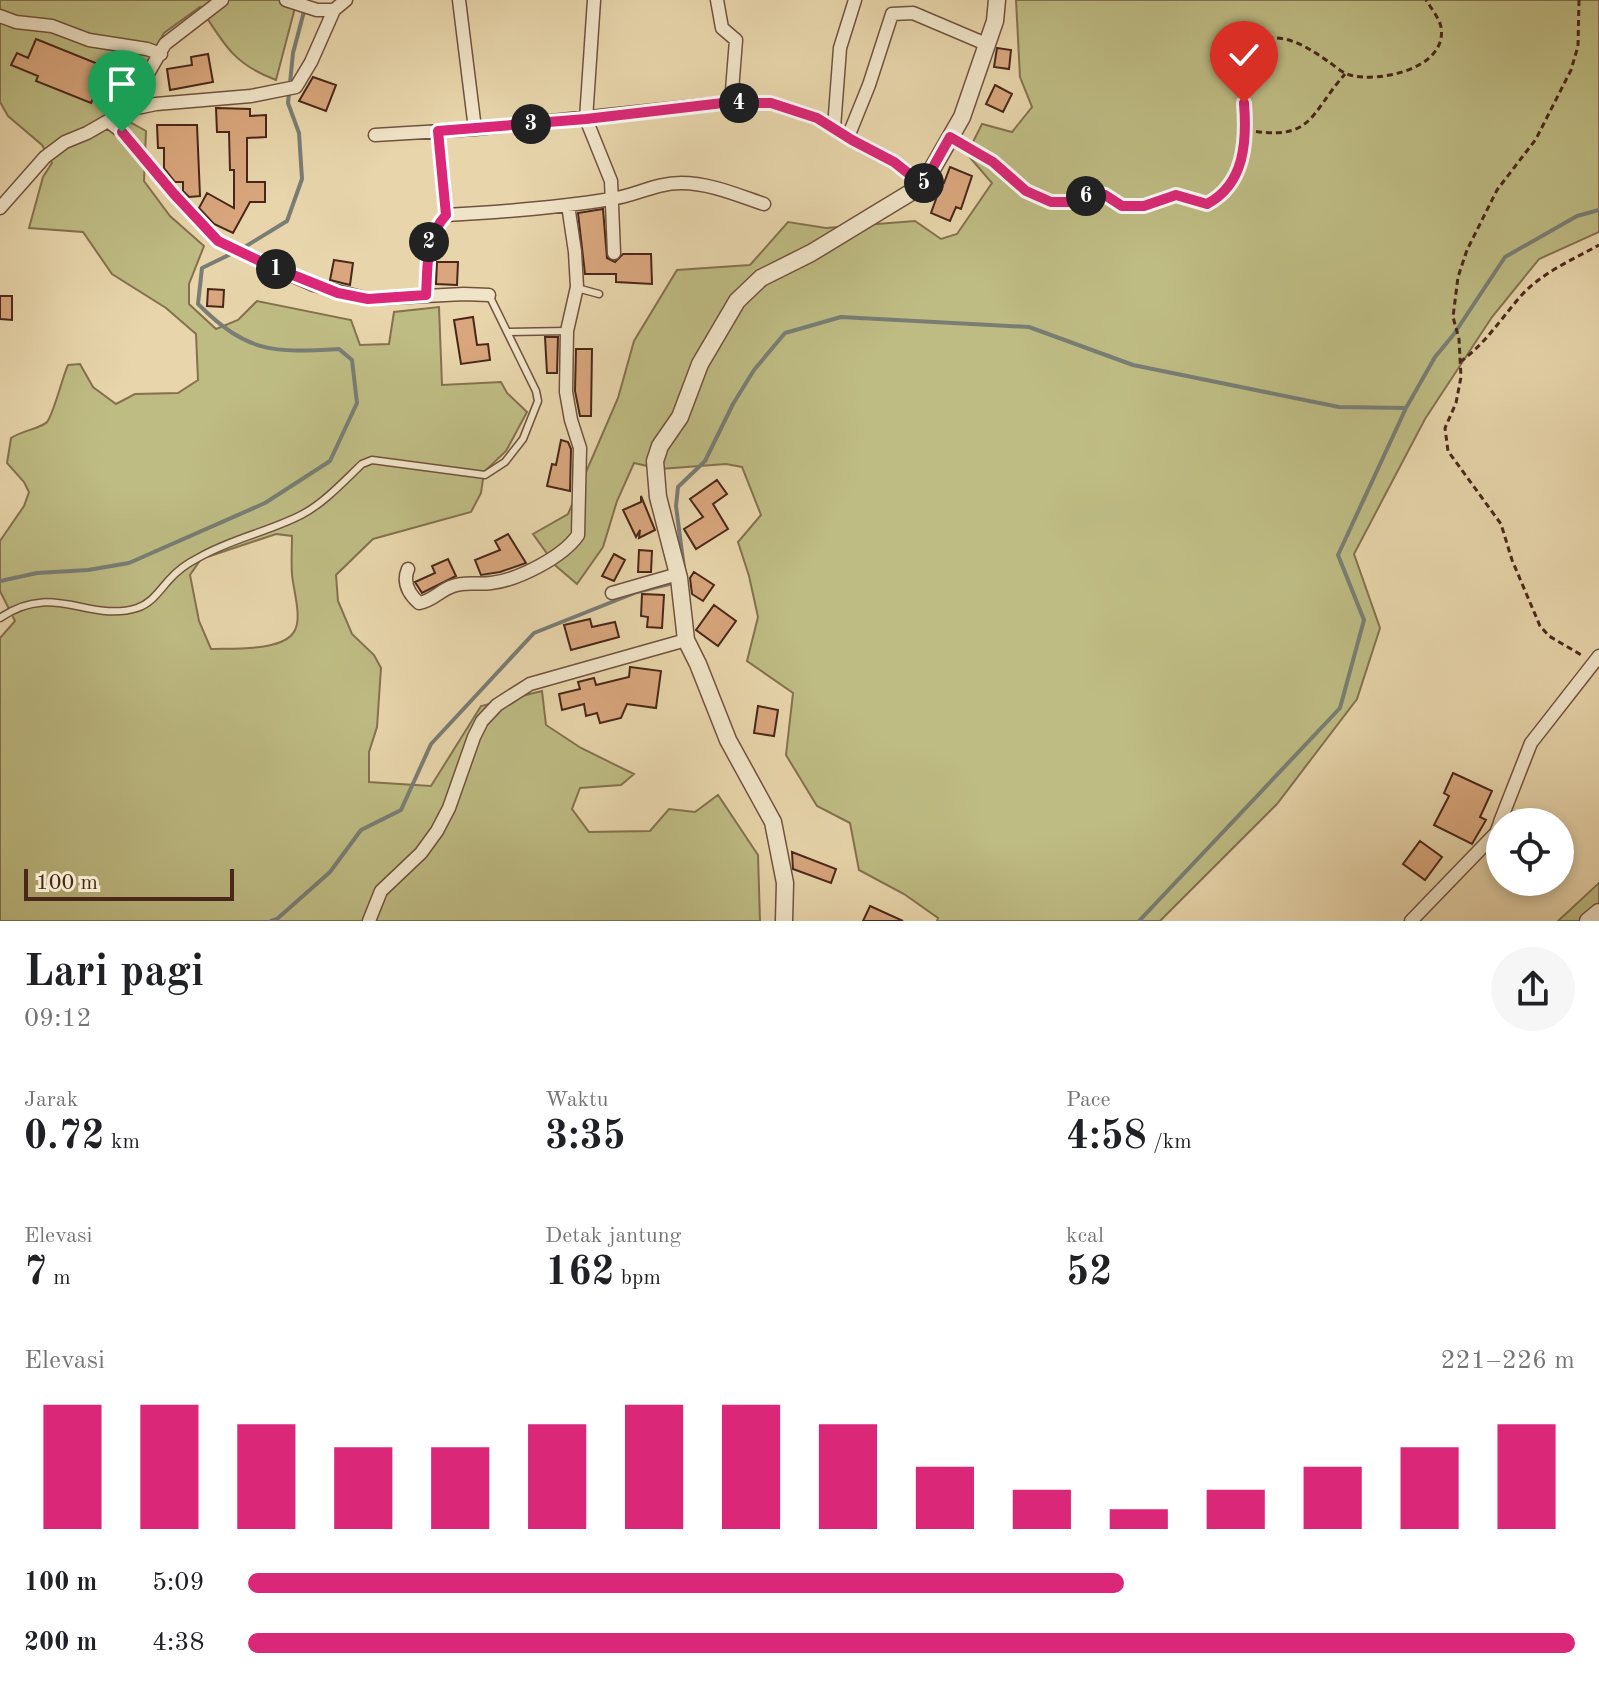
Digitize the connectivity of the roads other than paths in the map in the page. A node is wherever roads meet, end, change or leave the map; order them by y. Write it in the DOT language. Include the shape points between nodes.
graph roads {
  1 [pos="222,0"];
  2 [pos="346,0"];
  3 [pos="459,0"];
  4 [pos="594,0"];
  5 [pos="717,0"];
  6 [pos="855,0"];
  7 [pos="997,0"];
  8 [pos="291,2"];
  9 [pos="334,10"];
  10 [pos="0,16"];
  11 [pos="986,44"];
  12 [pos="161,54"];
  13 [pos="731,103"];
  14 [pos="127,110"];
  15 [pos="586,119"];
  16 [pos="108,121"];
  17 [pos="834,128"];
  18 [pos="475,129"];
  19 [pos="438,131"];
  20 [pos="375,135"];
  21 [pos="848,137"];
  22 [pos="923,185"];
  23 [pos="612,199"];
  24 [pos="764,204"];
  25 [pos="568,205"];
  26 [pos="0,208"];
  27 [pos="446,215"];
  28 [pos="614,253"];
  29 [pos="577,288"];
  30 [pos="599,294"];
  31 [pos="426,295"];
  32 [pos="489,295"];
  33 [pos="567,331"];
  34 [pos="508,332"];
  35 [pos="408,569"];
  36 [pos="679,580"];
  37 [pos="612,593"];
  38 [pos="0,618"];
  39 [pos="686,640"];
  40 [pos="1599,656"];
  41 [pos="1506,808"];
  42 [pos="1486,843"];
  43 [pos="1599,912"];
  44 [pos="369,921"];
  45 [pos="784,921"];
  46 [pos="1411,921"];
  47 [pos="1588,921"];
  1 -- 12 [label="street" via="165,44"];
  2 -- 9 [label="street"];
  3 -- 18 [label="street"];
  4 -- 15 [label="street"];
  5 -- 13 [label="street" via="722,28 736,40"];
  6 -- 17 [label="street" via="840,48"];
  7 -- 11 [label="street"];
  8 -- 9 [label="street"];
  9 -- 14 [label="street" via="311,62 290,88"];
  10 -- 12 [label="street"];
  11 -- 21 [label="street" via="913,13 892,14"];
  11 -- 22 [label="street" via="962,117"];
  12 -- 14 [label="street"];
  13 -- 15 [label="street"];
  13 -- 17 [label="street" via="771,103"];
  14 -- 16 [label="street"];
  15 -- 18 [label="street"];
  15 -- 23 [label="street" via="611,181"];
  16 -- 26 [label="street" via="45,157"];
  16 -- 31 [label="street" via="218,241 338,293 368,299"];
  17 -- 21 [label="street"];
  18 -- 19 [label="street"];
  19 -- 20 [label="street"];
  19 -- 27 [label="street"];
  21 -- 22 [label="street"];
  22 -- 36 [label="street" via="761,278 722,324 655,461 658,497"];
  23 -- 24 [label="street" via="684,183"];
  23 -- 25 [label="street"];
  23 -- 28 [label="street"];
  25 -- 27 [label="street"];
  25 -- 29 [label="street"];
  27 -- 31 [label="street" via="429,243"];
  29 -- 30 [label="lane"];
  29 -- 33 [label="street"];
  31 -- 32 [label="street"];
  32 -- 34 [label="lane"];
  33 -- 34 [label="lane"];
  33 -- 35 [label="street" via="566,392 580,448 578,535 545,563 491,583 450,586 425,602 419,603 407,588"];
  34 -- 38 [label="lane" via="538,401 523,439 505,462 485,475 372,460 304,514 199,557 140,607 95,610 42,601"];
  36 -- 37 [label="street"];
  36 -- 39 [label="street"];
  39 -- 44 [label="street" via="530,684 497,705 474,737 437,831 381,891"];
  39 -- 45 [label="street" via="728,740 773,822 785,883"];
  40 -- 41 [label="street" via="1531,743"];
  42 -- 46 [label="street"];
  43 -- 47 [label="street"];
}
